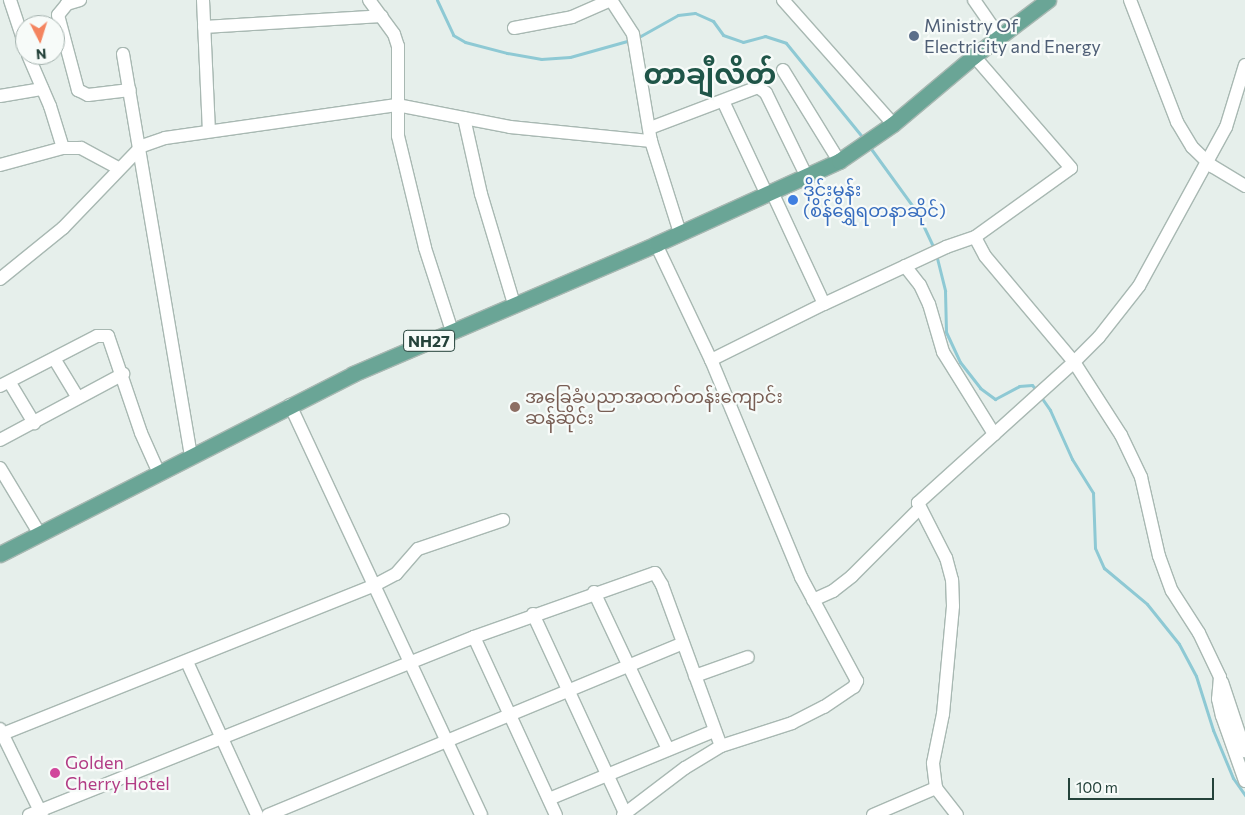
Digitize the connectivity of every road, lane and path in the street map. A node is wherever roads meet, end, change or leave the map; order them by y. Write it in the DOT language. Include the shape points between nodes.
graph roads {
  1 [pos="80,0"];
  2 [pos="202,0"];
  3 [pos="369,0"];
  4 [pos="611,0"];
  5 [pos="783,0"];
  6 [pos="974,0"];
  7 [pos="1048,0"];
  8 [pos="1130,0"];
  9 [pos="7,5"];
  10 [pos="382,16"];
  11 [pos="15,23"];
  12 [pos="204,27"];
  13 [pos="514,28"];
  14 [pos="999,36"];
  15 [pos="123,54"];
  16 [pos="974,56"];
  17 [pos="32,65"];
  18 [pos="1245,65"];
  19 [pos="782,70"];
  20 [pos="42,89"];
  21 [pos="130,90"];
  22 [pos="0,96"];
  23 [pos="723,101"];
  24 [pos="397,105"];
  25 [pos="464,118"];
  26 [pos="893,124"];
  27 [pos="209,131"];
  28 [pos="651,134"];
  29 [pos="63,148"];
  30 [pos="138,151"];
  31 [pos="838,161"];
  32 [pos="1208,162"];
  33 [pos="0,165"];
  34 [pos="118,168"];
  35 [pos="806,176"];
  36 [pos="1245,186"];
  37 [pos="769,192"];
  38 [pos="680,234"];
  39 [pos="975,237"];
  40 [pos="656,244"];
  41 [pos="905,266"];
  42 [pos="0,279"];
  43 [pos="514,304"];
  44 [pos="824,304"];
  45 [pos="452,331"];
  46 [pos="55,360"];
  47 [pos="711,360"];
  48 [pos="1074,362"];
  49 [pos="123,374"];
  50 [pos="5,384"];
  51 [pos="78,398"];
  52 [pos="290,405"];
  53 [pos="34,423"];
  54 [pos="994,434"];
  55 [pos="0,440"];
  56 [pos="191,455"];
  57 [pos="0,468"];
  58 [pos="158,471"];
  59 [pos="920,508"];
  60 [pos="502,520"];
  61 [pos="39,533"];
  62 [pos="0,554"];
  63 [pos="375,585"];
  64 [pos="594,592"];
  65 [pos="813,600"];
  66 [pos="533,614"];
  67 [pos="474,637"];
  68 [pos="683,643"];
  69 [pos="748,656"];
  70 [pos="187,662"];
  71 [pos="412,662"];
  72 [pos="629,666"];
  73 [pos="695,676"];
  74 [pos="1220,678"];
  75 [pos="571,691"];
  76 [pos="510,716"];
  77 [pos="714,730"];
  78 [pos="1,732"];
  79 [pos="223,738"];
  80 [pos="448,740"];
  81 [pos="721,746"];
  82 [pos="668,748"];
  83 [pos="1245,751"];
  84 [pos="607,773"];
  85 [pos="1245,781"];
  86 [pos="936,788"];
  87 [pos="549,799"];
  88 [pos="37,814"];
  89 [pos="624,814"];
  90 [pos="258,815"];
  91 [pos="268,815"];
  92 [pos="481,815"];
  93 [pos="556,815"];
  94 [pos="873,815"];
  95 [pos="957,815"];
  1 -- 21 [label="street" via="67,4 58,16 78,90 88,95"];
  2 -- 12 [label="street"];
  3 -- 10 [label="street"];
  4 -- 13 [label="street" via="572,17"];
  4 -- 28 [label="street" via="632,34"];
  5 -- 26 [label="street"];
  6 -- 14 [label="street"];
  7 -- 14 [label="main road, NH27"];
  8 -- 32 [label="street" via="1177,122 1192,146"];
  9 -- 11 [label="street"];
  10 -- 12 [label="street"];
  10 -- 24 [label="street" via="398,46"];
  12 -- 27 [label="street"];
  14 -- 16 [label="main road, NH27"];
  15 -- 21 [label="street"];
  16 -- 26 [label="main road, NH27"];
  16 -- 39 [label="street" via="1071,168"];
  17 -- 20 [label="street"];
  18 -- 32 [label="street" via="1226,126"];
  19 -- 31 [label="street"];
  20 -- 22 [label="street"];
  20 -- 29 [label="street"];
  21 -- 30 [label="street"];
  23 -- 28 [label="street"];
  23 -- 35 [label="street" via="758,86 766,92"];
  23 -- 37 [label="street"];
  24 -- 25 [label="street"];
  24 -- 27 [label="street"];
  24 -- 45 [label="street" via="398,136 425,248"];
  25 -- 28 [label="street" via="510,127"];
  25 -- 43 [label="street" via="481,194"];
  26 -- 31 [label="main road, NH27"];
  27 -- 30 [label="street" via="147,142"];
  28 -- 38 [label="street"];
  29 -- 33 [label="street"];
  29 -- 34 [label="street" via="81,148"];
  30 -- 34 [label="street"];
  30 -- 56 [label="street" via="149,195"];
  31 -- 35 [label="main road, NH27"];
  32 -- 36 [label="street"];
  32 -- 48 [label="street" via="1139,286 1099,337"];
  34 -- 42 [label="street" via="63,228"];
  35 -- 37 [label="main road, NH27"];
  37 -- 38 [label="main road, NH27"];
  37 -- 44 [label="street"];
  38 -- 40 [label="main road, NH27"];
  39 -- 41 [label="street"];
  39 -- 48 [label="street" via="985,256"];
  40 -- 43 [label="main road, NH27"];
  40 -- 47 [label="street"];
  41 -- 44 [label="street"];
  41 -- 54 [label="street" via="920,285 929,304 943,352"];
  43 -- 45 [label="main road, NH27"];
  44 -- 47 [label="street"];
  45 -- 52 [label="main road, NH27"];
  46 -- 49 [label="street" via="102,334 108,336"];
  46 -- 50 [label="street"];
  46 -- 51 [label="street"];
  47 -- 65 [label="street"];
  48 -- 54 [label="street"];
  48 -- 74 [label="street" via="1125,443 1140,477 1159,556 1172,591 1200,633"];
  49 -- 51 [label="street"];
  49 -- 58 [label="street" via="141,433"];
  50 -- 53 [label="street"];
  51 -- 53 [label="street"];
  52 -- 56 [label="main road, NH27"];
  52 -- 63 [label="street"];
  53 -- 55 [label="street"];
  54 -- 59 [label="street" via="918,503"];
  56 -- 58 [label="main road, NH27"];
  57 -- 61 [label="street"];
  58 -- 61 [label="main road, NH27"];
  59 -- 65 [label="street" via="852,576 833,591"];
  59 -- 86 [label="street" via="946,558 952,580 943,714 933,763"];
  60 -- 63 [label="street" via="418,549 396,574"];
  61 -- 62 [label="main road, NH27"];
  63 -- 70 [label="street"];
  63 -- 71 [label="street"];
  64 -- 66 [label="street"];
  64 -- 68 [label="street" via="655,573"];
  64 -- 72 [label="street"];
  65 -- 81 [label="street" via="856,674 854,687 792,723"];
  66 -- 67 [label="street"];
  66 -- 75 [label="street"];
  67 -- 71 [label="street"];
  67 -- 76 [label="street"];
  68 -- 72 [label="street"];
  68 -- 73 [label="street"];
  69 -- 73 [label="street"];
  70 -- 78 [label="street"];
  70 -- 79 [label="street"];
  71 -- 79 [label="street"];
  71 -- 80 [label="street"];
  72 -- 75 [label="street"];
  72 -- 82 [label="street"];
  73 -- 77 [label="street"];
  74 -- 83 [label="street"];
  74 -- 85 [label="street" via="1218,699 1222,716"];
  75 -- 76 [label="street"];
  75 -- 84 [label="street"];
  76 -- 80 [label="street"];
  76 -- 87 [label="street"];
  77 -- 81 [label="street"];
  77 -- 82 [label="street"];
  78 -- 88 [label="street"];
  79 -- 88 [label="street"];
  79 -- 90 [label="street"];
  80 -- 91 [label="street"];
  80 -- 92 [label="street"];
  81 -- 89 [label="street" via="685,768"];
  82 -- 84 [label="street"];
  84 -- 87 [label="street"];
  84 -- 89 [label="street"];
  86 -- 94 [label="street"];
  86 -- 95 [label="street"];
  87 -- 93 [label="street"];
}
